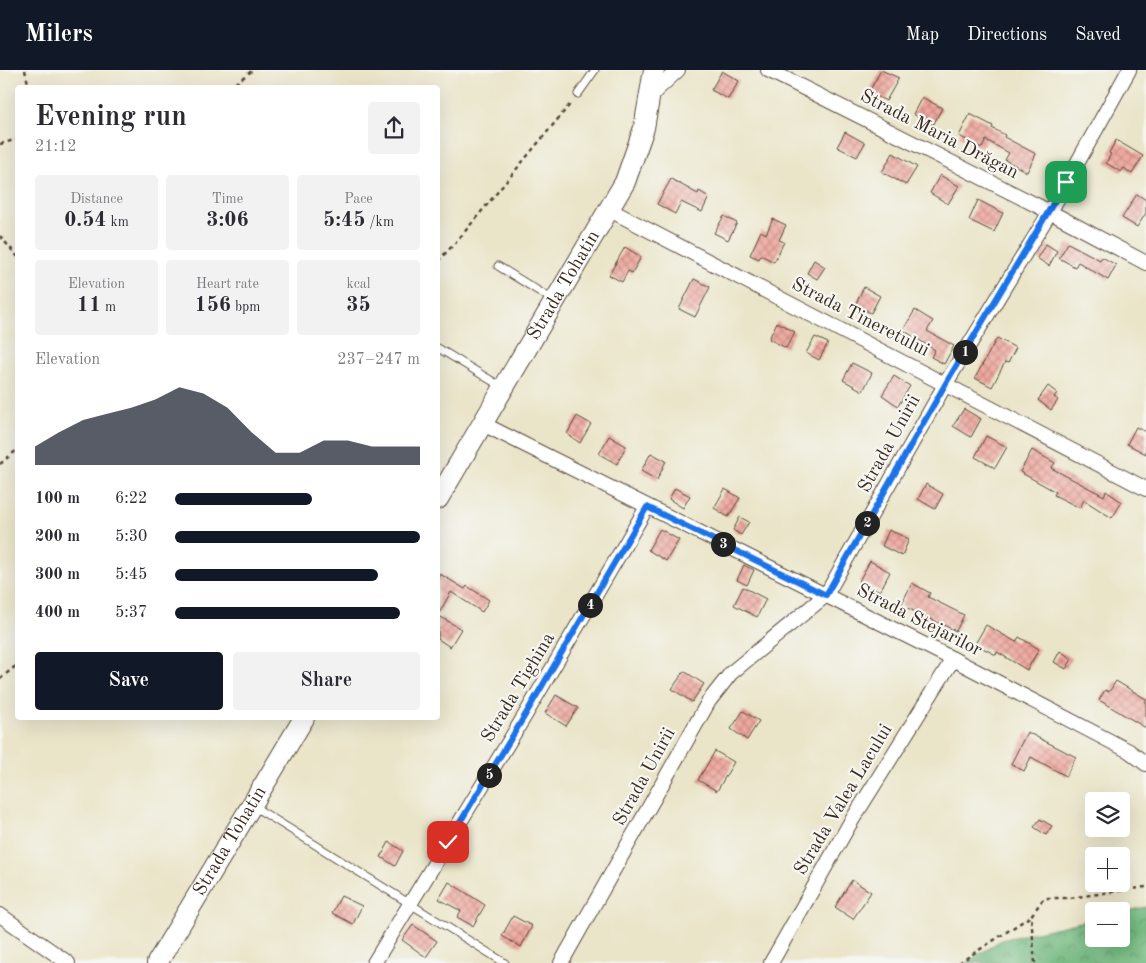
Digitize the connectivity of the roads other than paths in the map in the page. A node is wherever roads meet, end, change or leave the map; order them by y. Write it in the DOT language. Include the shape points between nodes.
graph roads {
  1 [pos="595,70"];
  2 [pos="654,70"];
  3 [pos="678,70"];
  4 [pos="768,70"];
  5 [pos="1129,70"];
  6 [pos="578,94"];
  7 [pos="651,95"];
  8 [pos="610,210"];
  9 [pos="1050,212"];
  10 [pos="1146,263"];
  11 [pos="498,266"];
  12 [pos="556,301"];
  13 [pos="440,349"];
  14 [pos="946,383"];
  15 [pos="504,388"];
  16 [pos="483,424"];
  17 [pos="441,487"];
  18 [pos="1146,488"];
  19 [pos="647,507"];
  20 [pos="826,595"];
  21 [pos="953,659"];
  22 [pos="303,720"];
  23 [pos="1146,764"];
  24 [pos="251,805"];
  25 [pos="409,904"];
  26 [pos="0,915"];
  27 [pos="68,963"];
  28 [pos="157,963"];
  29 [pos="374,963"];
  30 [pos="505,963"];
  31 [pos="561,963"];
  32 [pos="771,963"];
  1 -- 6 [label="lane"];
  2 -- 7 [label="street, Strada Tohatin"];
  3 -- 7 [label="street"];
  4 -- 9 [label="street, Strada Maria Drăgan"];
  5 -- 9 [label="street, Strada Unirii"];
  7 -- 8 [label="street, Strada Tohatin" via="636,156"];
  8 -- 12 [label="street, Strada Tohatin"];
  8 -- 14 [label="street, Strada Tineretului"];
  9 -- 10 [label="street, Strada Maria Drăgan"];
  9 -- 14 [label="street, Strada Unirii"];
  11 -- 12 [label="lane"];
  12 -- 15 [label="street, Strada Tohatin"];
  13 -- 15 [label="lane"];
  14 -- 18 [label="street, Strada Tineretului"];
  14 -- 20 [label="street, Strada Unirii"];
  15 -- 16 [label="street, Strada Tohatin"];
  16 -- 17 [label="street, Strada Tohatin"];
  16 -- 19 [label="street, Strada Stejarilor"];
  19 -- 20 [label="street, Strada Stejarilor"];
  19 -- 25 [label="street, Strada Tighina"];
  20 -- 21 [label="street, Strada Stejarilor"];
  20 -- 31 [label="street, Strada Unirii" via="730,673 709,701"];
  21 -- 23 [label="street, Strada Stejarilor" via="1129,751"];
  21 -- 32 [label="street, Strada Valea Lacului" via="849,825"];
  22 -- 24 [label="street, Strada Tohatin"];
  24 -- 25 [label="lane"];
  24 -- 28 [label="street, Strada Tohatin"];
  25 -- 29 [label="street, Strada Tighina"];
  25 -- 30 [label="lane"];
  26 -- 27 [label="street"];
}
